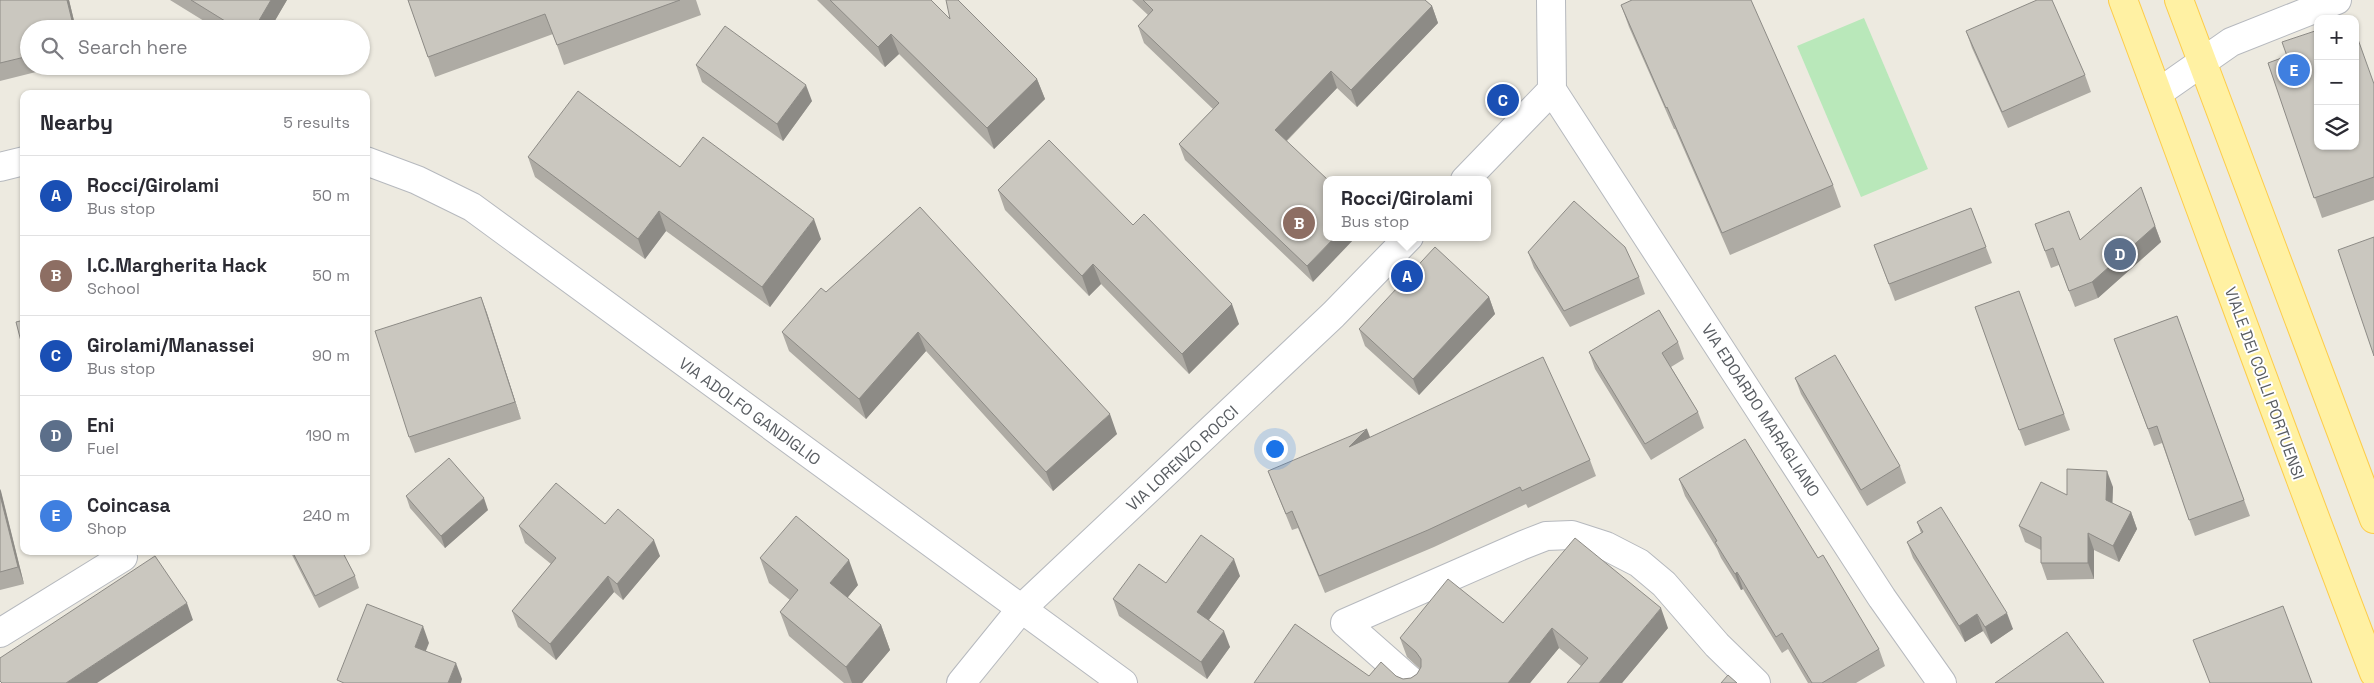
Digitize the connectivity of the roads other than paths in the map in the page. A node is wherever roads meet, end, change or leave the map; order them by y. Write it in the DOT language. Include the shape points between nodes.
graph roads {
  1 [pos="1551,0"];
  2 [pos="2123,0"];
  3 [pos="2179,0"];
  4 [pos="2337,0"];
  5 [pos="2203,60"];
  6 [pos="1552,90"];
  7 [pos="2158,93"];
  8 [pos="20,162"];
  9 [pos="370,162"];
  10 [pos="0,167"];
  11 [pos="1469,176"];
  12 [pos="1405,241"];
  13 [pos="2374,519"];
  14 [pos="123,557"];
  15 [pos="1021,609"];
  16 [pos="0,633"];
  17 [pos="2374,673"];
  18 [pos="961,683"];
  19 [pos="1123,683"];
  20 [pos="1413,683"];
  21 [pos="1756,683"];
  22 [pos="1942,683"];
  1 -- 6 [label="street"];
  2 -- 7 [label="main road, VIALE DEI COLLI PORTUENSI"];
  3 -- 5 [label="main road"];
  4 -- 5 [label="street" via="2231,42"];
  5 -- 7 [label="street"];
  5 -- 13 [label="main road"];
  6 -- 11 [label="street"];
  6 -- 22 [label="street, VIA EDOARDO MARAGLIANO" via="1882,598"];
  7 -- 17 [label="main road, VIALE DEI COLLI PORTUENSI"];
  8 -- 10 [label="street"];
  9 -- 15 [label="street, VIA ADOLFO GANDIGLIO" via="417,180 472,207"];
  12 -- 15 [label="street, VIA LORENZO ROCCI" via="1333,315"];
  14 -- 16 [label="street"];
  15 -- 18 [label="street, VIA LORENZO ROCCI"];
  15 -- 19 [label="street, VIA ADOLFO GANDIGLIO"];
  20 -- 21 [label="street" via="1345,623 1546,536 1572,535 1606,546 1646,568"];
}
